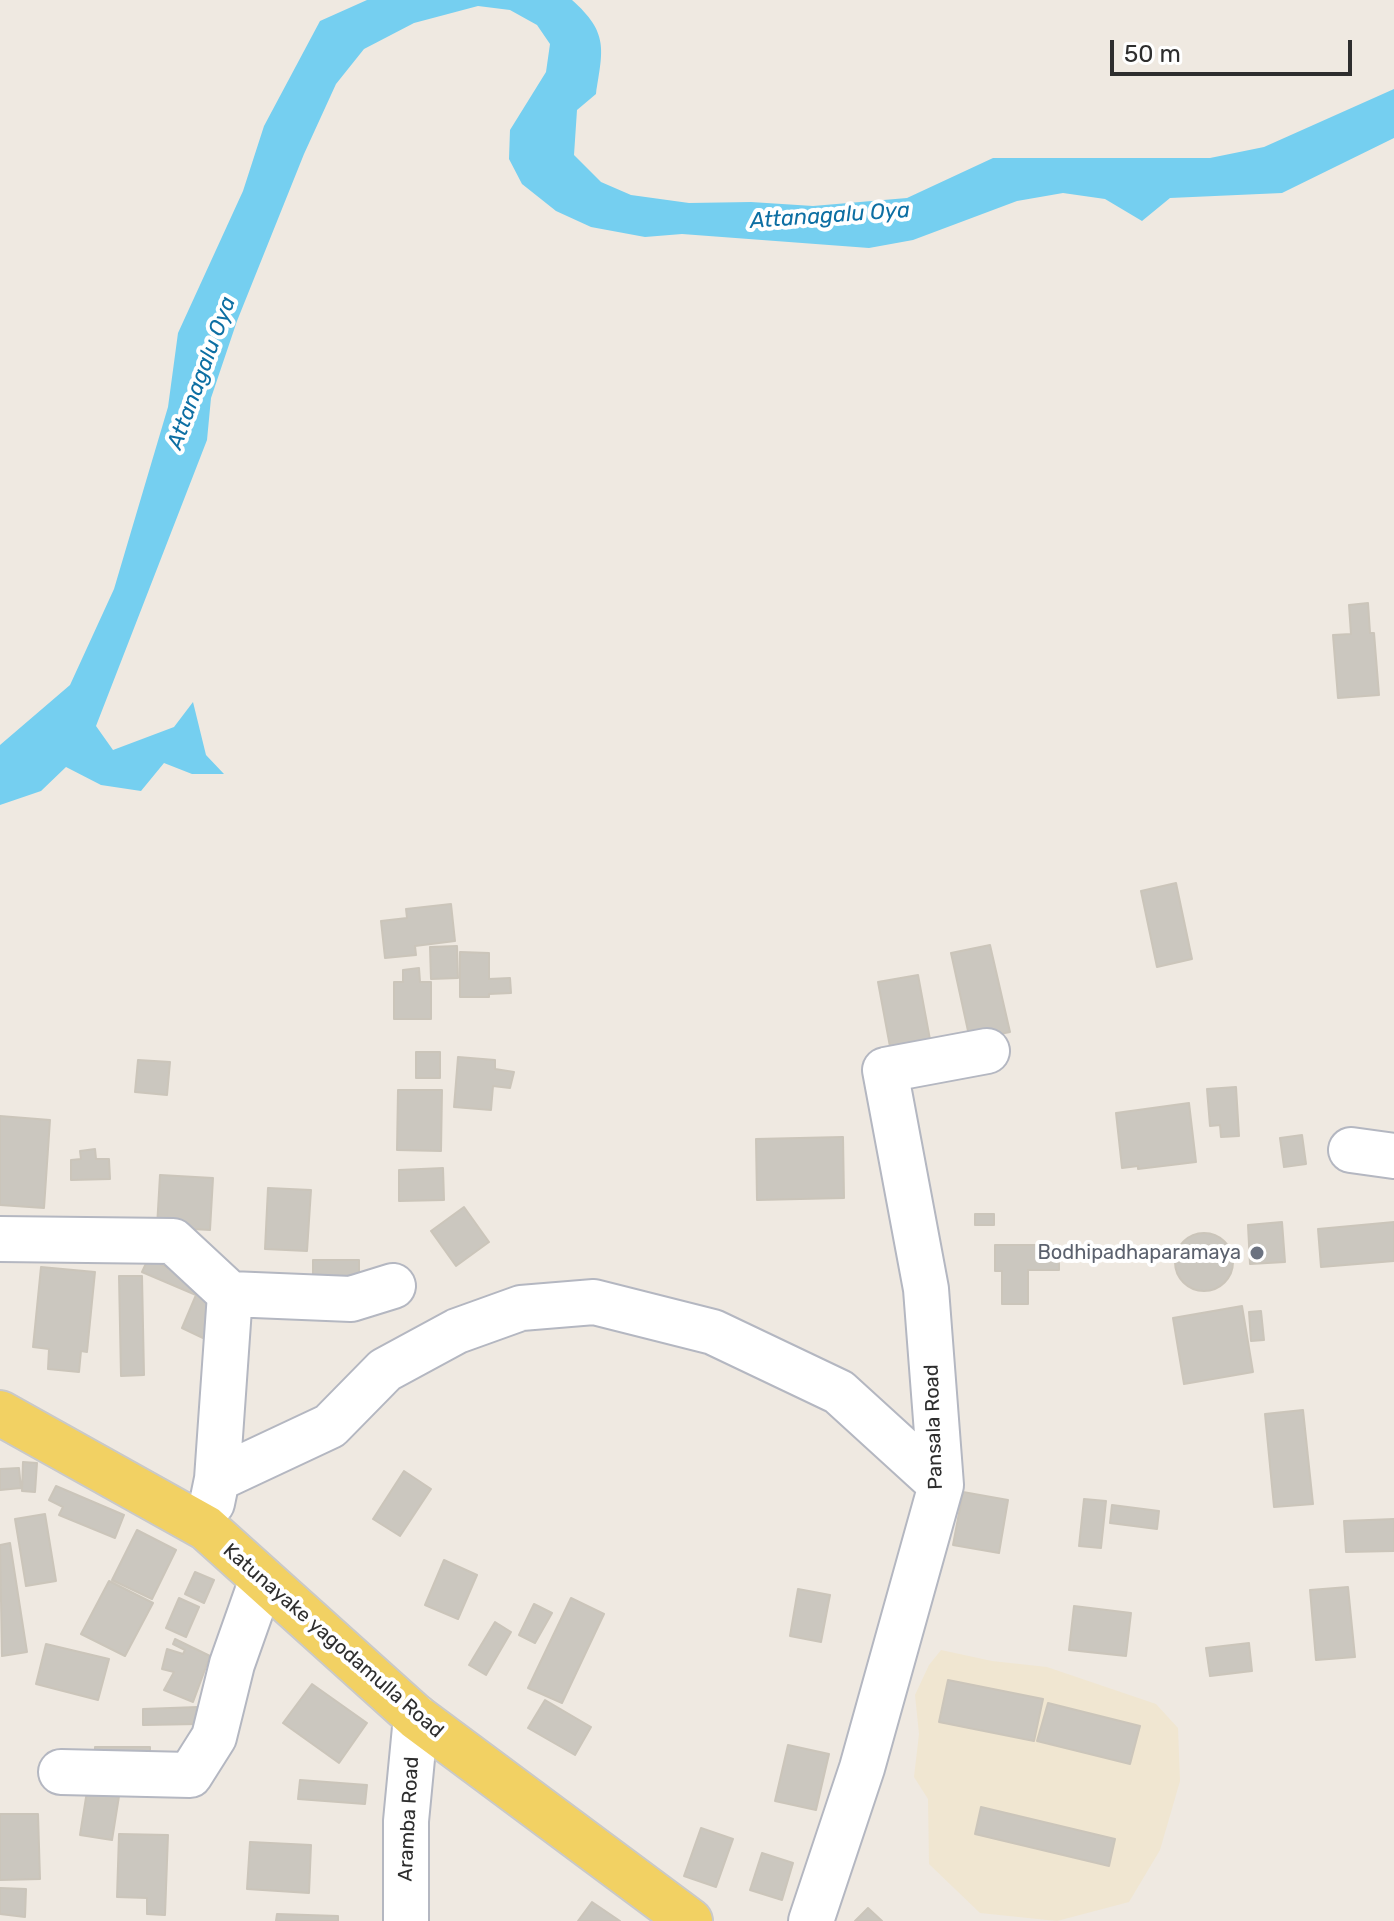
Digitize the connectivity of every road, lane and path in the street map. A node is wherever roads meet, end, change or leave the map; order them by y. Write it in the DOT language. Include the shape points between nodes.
graph roads {
  1 [pos="987,1051"];
  2 [pos="1351,1150"];
  3 [pos="1394,1156"];
  4 [pos="0,1239"];
  5 [pos="393,1286"];
  6 [pos="230,1294"];
  7 [pos="0,1413"];
  8 [pos="217,1479"];
  9 [pos="941,1485"];
  10 [pos="206,1528"];
  11 [pos="262,1579"];
  12 [pos="416,1717"];
  13 [pos="61,1772"];
  14 [pos="406,1921"];
  15 [pos="690,1921"];
  16 [pos="811,1921"];
  1 -- 9 [label="street, Pansala Road" via="885,1070 926,1289"];
  2 -- 3 [label="street"];
  4 -- 6 [label="street" via="173,1241"];
  5 -- 6 [label="street" via="351,1299"];
  6 -- 8 [label="street"];
  7 -- 10 [label="main road, Katunayake yagodamulla Road"];
  8 -- 9 [label="street" via="330,1426 385,1370 457,1331 521,1308 594,1302 713,1332 839,1392"];
  8 -- 10 [label="street"];
  9 -- 16 [label="street, Pansala Road" via="862,1768"];
  10 -- 11 [label="main road, Katunayake yagodamulla Road"];
  11 -- 12 [label="main road, Katunayake yagodamulla Road"];
  11 -- 13 [label="street" via="214,1737 190,1775"];
  12 -- 14 [label="street, Aramba Road" via="406,1821"];
  12 -- 15 [label="main road, Katunayake yagodamulla Road"];
}
